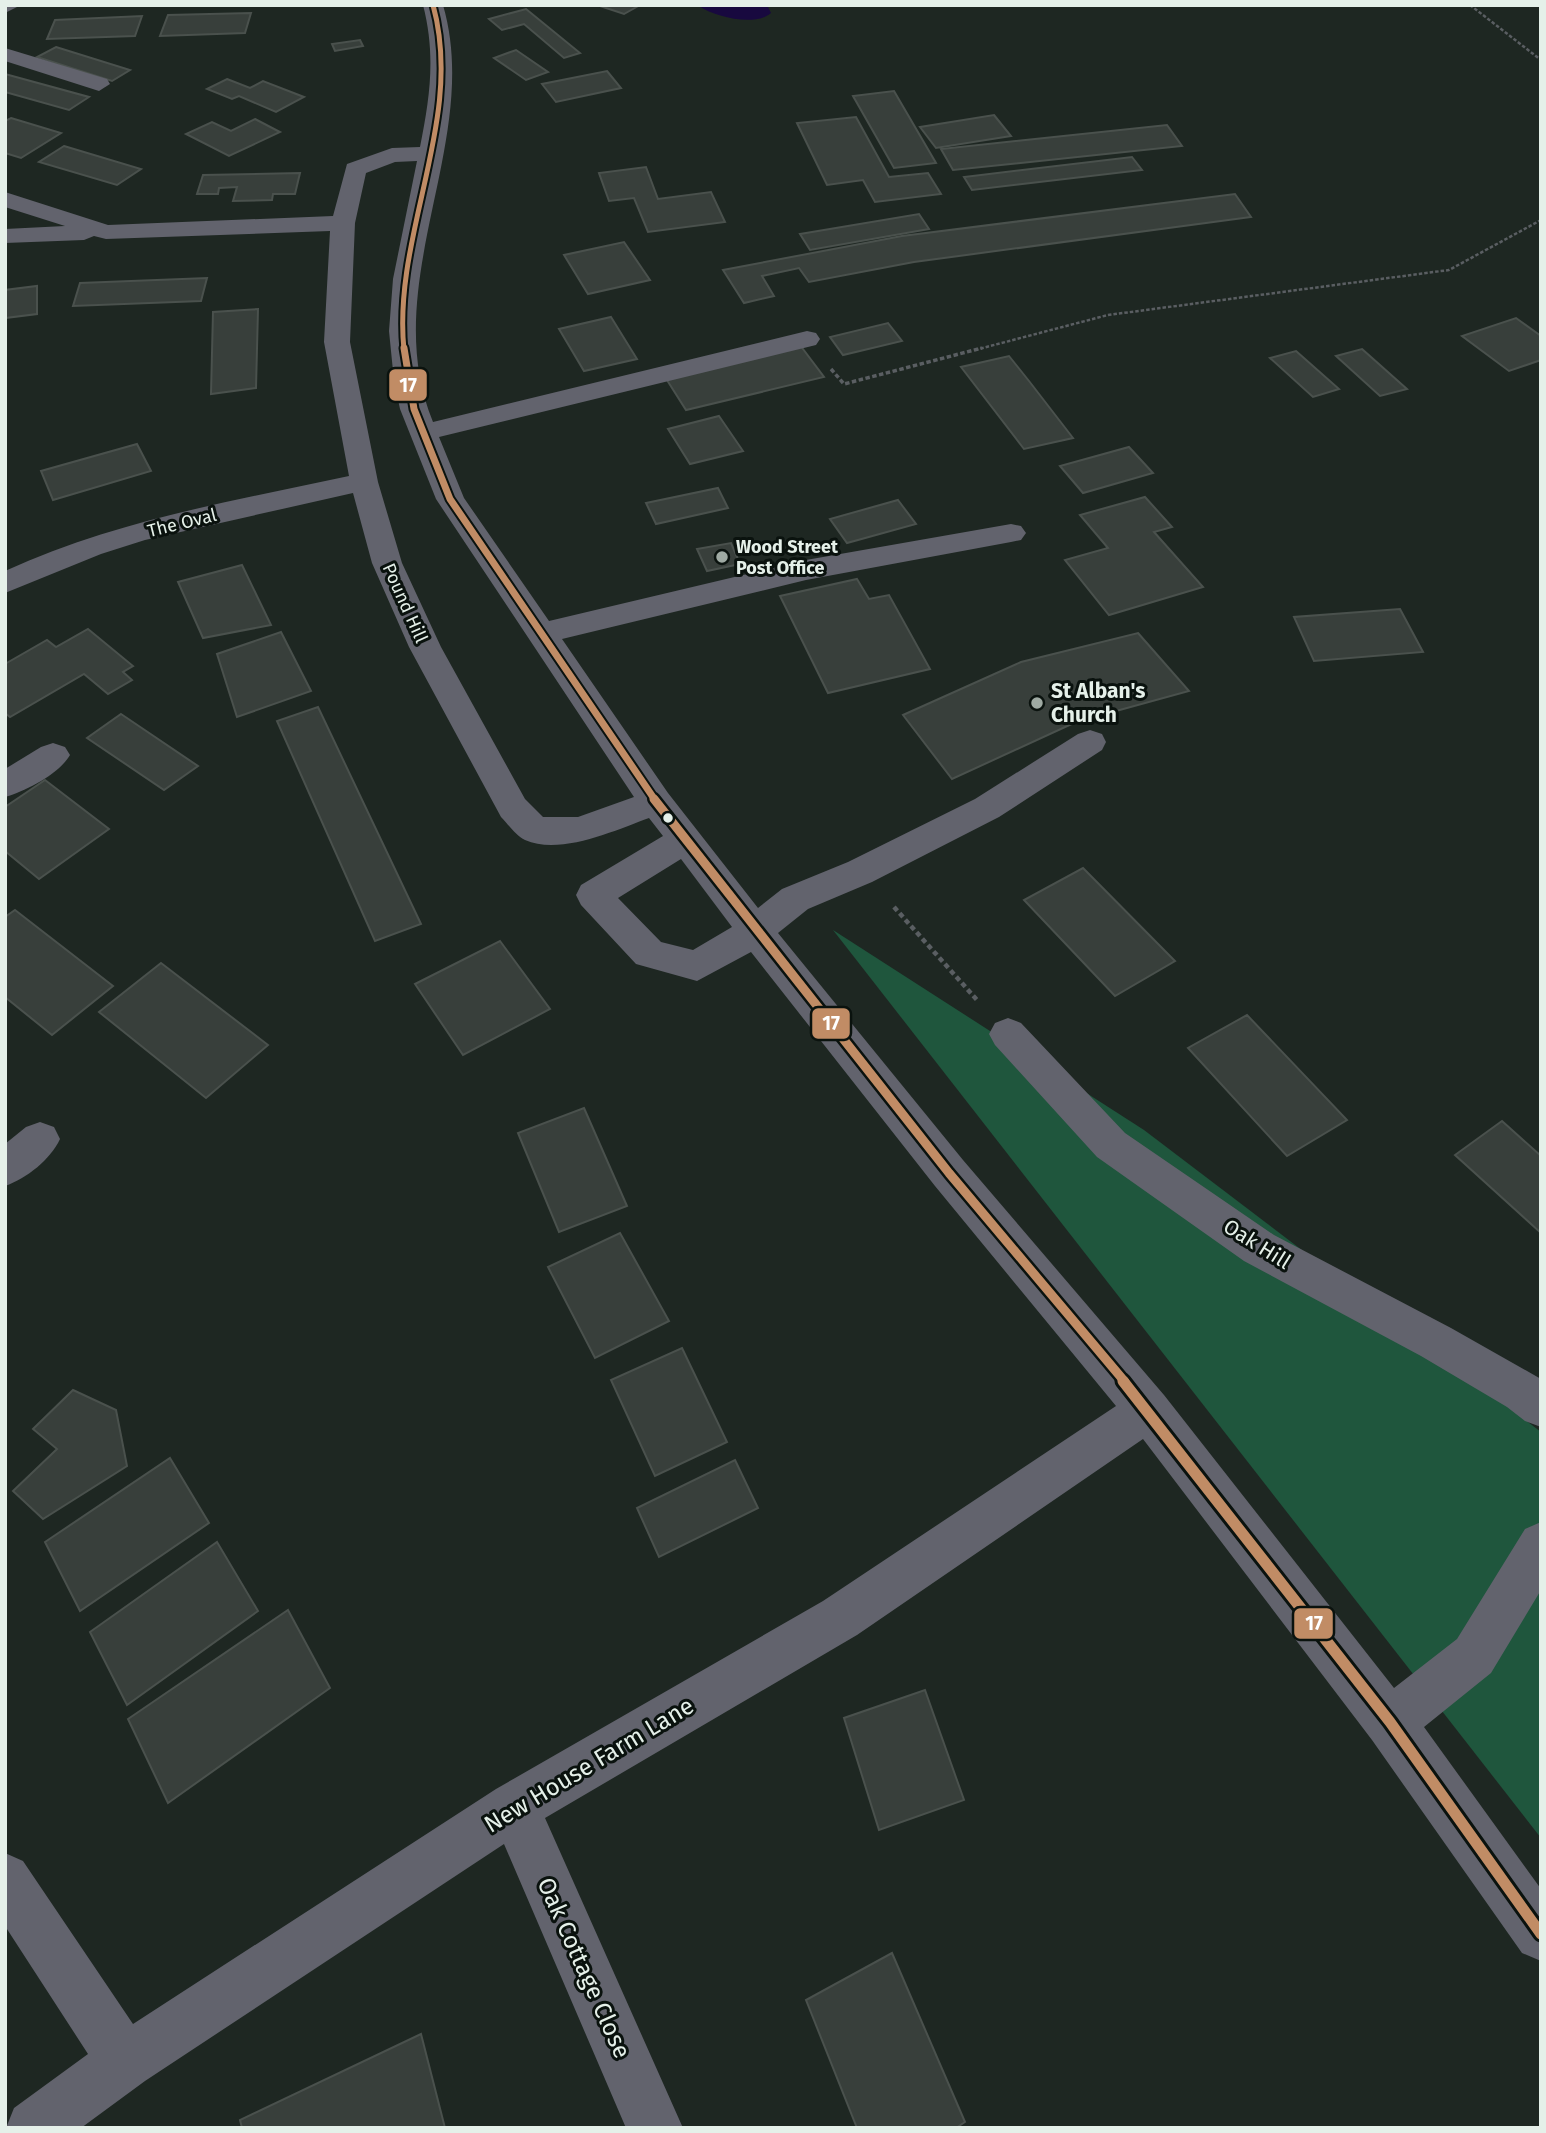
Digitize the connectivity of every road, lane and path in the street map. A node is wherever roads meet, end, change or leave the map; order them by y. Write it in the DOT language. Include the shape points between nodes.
graph roads {
  1 [pos="11,5"];
  2 [pos="433,5"];
  3 [pos="1470,5"];
  4 [pos="5,7"];
  5 [pos="5,54"];
  6 [pos="1541,60"];
  7 [pos="99,84"];
  8 [pos="430,154"];
  9 [pos="5,199"];
  10 [pos="1541,220"];
  11 [pos="342,223"];
  12 [pos="106,232"];
  13 [pos="5,236"];
  14 [pos="807,339"];
  15 [pos="423,433"];
  16 [pos="363,481"];
  17 [pos="1011,533"];
  18 [pos="5,583"];
  19 [pos="541,634"];
  20 [pos="1090,742"];
  21 [pos="52,755"];
  22 [pos="5,785"];
  23 [pos="656,802"];
  24 [pos="685,840"];
  25 [pos="860,872"];
  26 [pos="755,931"];
  27 [pos="1008,1034"];
  28 [pos="40,1139"];
  29 [pos="5,1168"];
  30 [pos="1541,1406"];
  31 [pos="1148,1410"];
  32 [pos="1541,1545"];
  33 [pos="1390,1722"];
  34 [pos="514,1807"];
  35 [pos="5,1879"];
  36 [pos="1541,1934"];
  37 [pos="125,2061"];
  38 [pos="34,2128"];
  39 [pos="655,2128"];
  1 -- 4 [label="street"];
  2 -- 8 [label="street" via="443,57"];
  3 -- 6 [label="path"];
  5 -- 7 [label="street"];
  8 -- 11 [label="street, Pound Hill" via="392,155 355,169"];
  8 -- 15 [label="street" via="402,331 407,381"];
  9 -- 12 [label="street"];
  10 -- 14 [label="path" via="1449,270 1108,315 844,384"];
  11 -- 12 [label="street"];
  11 -- 16 [label="street, Pound Hill" via="337,342"];
  12 -- 13 [label="street"];
  14 -- 15 [label="street"];
  15 -- 19 [label="street" via="450,499"];
  16 -- 18 [label="street, The Oval" via="152,529"];
  16 -- 23 [label="street, Pound Hill" via="387,563 425,647 513,808 535,830 580,830"];
  17 -- 19 [label="street" via="806,570"];
  19 -- 23 [label="street"];
  20 -- 25 [label="street" via="987,808"];
  21 -- 22 [label="street"];
  23 -- 24 [label="street"];
  24 -- 26 [label="street"];
  24 -- 26 [label="street" via="594,895 649,954 696,966"];
  25 -- 26 [label="street" via="795,898"];
  25 -- 27 [label="path"];
  26 -- 31 [label="street" via="949,1173"];
  27 -- 30 [label="street, Oak Hill" via="1111,1145 1259,1248 1436,1342"];
  28 -- 29 [label="street"];
  31 -- 33 [label="street"];
  31 -- 34 [label="street, New House Farm Lane" via="840,1618"];
  32 -- 33 [label="street" via="1474,1656"];
  33 -- 36 [label="street"];
  34 -- 37 [label="street, New House Farm Lane"];
  34 -- 39 [label="street, Oak Cottage Close"];
  35 -- 37 [label="street"];
  37 -- 38 [label="street, New House Farm Lane"];
}
